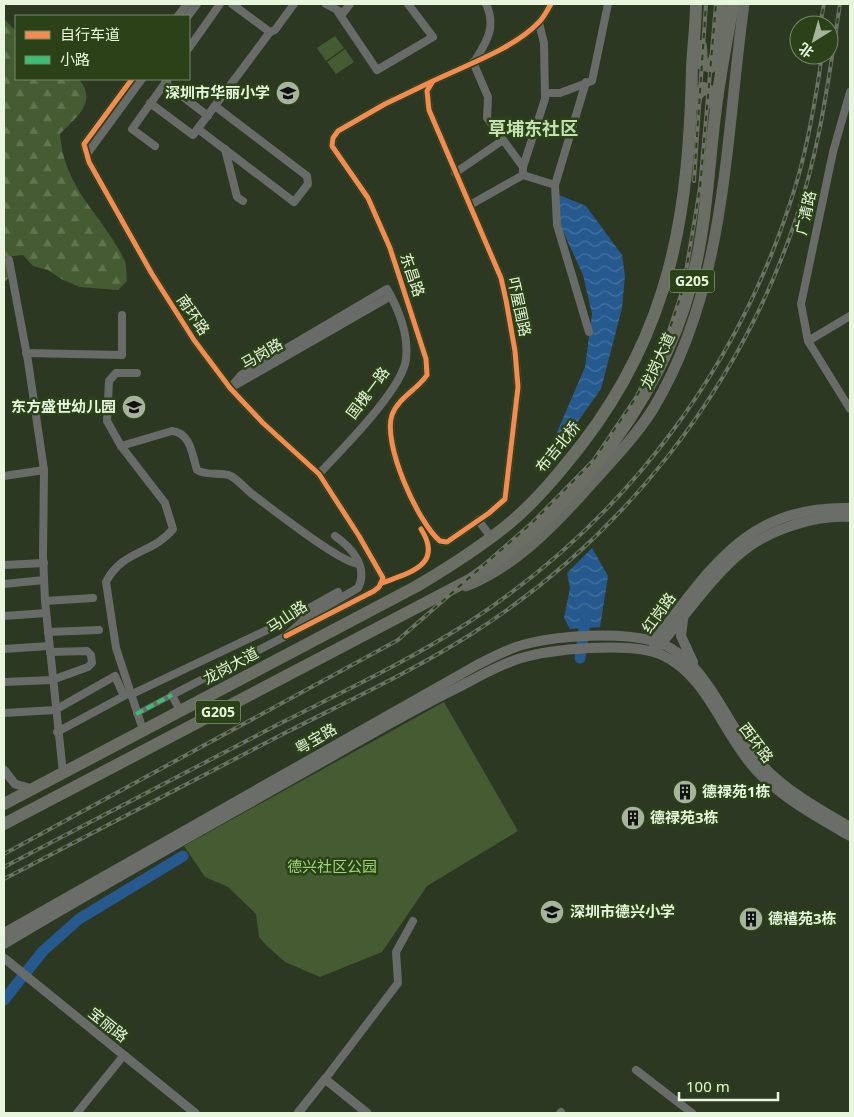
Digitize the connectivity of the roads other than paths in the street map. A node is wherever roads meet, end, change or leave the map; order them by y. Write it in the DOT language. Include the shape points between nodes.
graph roads {
  1 [pos="197,4"];
  2 [pos="220,4"];
  3 [pos="232,4"];
  4 [pos="294,4"];
  5 [pos="326,4"];
  6 [pos="350,4"];
  7 [pos="408,4"];
  8 [pos="486,4"];
  9 [pos="551,4"];
  10 [pos="608,4"];
  11 [pos="687,4"];
  12 [pos="721,4"];
  13 [pos="728,4"];
  14 [pos="734,4"];
  15 [pos="744,4"];
  16 [pos="698,7"];
  17 [pos="187,8"];
  18 [pos="338,12"];
  19 [pos="539,23"];
  20 [pos="270,32"];
  21 [pos="190,47"];
  22 [pos="474,61"];
  23 [pos="723,61"];
  24 [pos="692,66"];
  25 [pos="131,80"];
  26 [pos="141,80"];
  27 [pos="166,81"];
  28 [pos="433,81"];
  29 [pos="586,82"];
  30 [pos="850,92"];
  31 [pos="545,93"];
  32 [pos="150,103"];
  33 [pos="215,106"];
  34 [pos="715,115"];
  35 [pos="208,116"];
  36 [pos="692,124"];
  37 [pos="198,129"];
  38 [pos="503,140"];
  39 [pos="155,146"];
  40 [pos="224,149"];
  41 [pos="87,154"];
  42 [pos="523,171"];
  43 [pos="455,173"];
  44 [pos="555,185"];
  45 [pos="243,202"];
  46 [pos="470,205"];
  47 [pos="9,260"];
  48 [pos="389,292"];
  49 [pos="122,315"];
  50 [pos="850,316"];
  51 [pos="589,332"];
  52 [pos="808,340"];
  53 [pos="26,353"];
  54 [pos="137,373"];
  55 [pos="230,388"];
  56 [pos="850,409"];
  57 [pos="601,420"];
  58 [pos="615,442"];
  59 [pos="121,446"];
  60 [pos="605,469"];
  61 [pos="44,470"];
  62 [pos="319,474"];
  63 [pos="4,476"];
  64 [pos="540,494"];
  65 [pos="850,508"];
  66 [pos="850,517"];
  67 [pos="478,520"];
  68 [pos="427,528"];
  69 [pos="335,536"];
  70 [pos="491,538"];
  71 [pos="44,563"];
  72 [pos="359,564"];
  73 [pos="4,565"];
  74 [pos="44,580"];
  75 [pos="4,584"];
  76 [pos="338,592"];
  77 [pos="93,598"];
  78 [pos="432,600"];
  79 [pos="45,601"];
  80 [pos="46,613"];
  81 [pos="686,615"];
  82 [pos="4,616"];
  83 [pos="99,630"];
  84 [pos="48,632"];
  85 [pos="286,636"];
  86 [pos="658,642"];
  87 [pos="4,649"];
  88 [pos="49,649"];
  89 [pos="654,652"];
  90 [pos="703,678"];
  91 [pos="52,680"];
  92 [pos="4,682"];
  93 [pos="130,695"];
  94 [pos="172,695"];
  95 [pos="55,710"];
  96 [pos="180,712"];
  97 [pos="4,713"];
  98 [pos="136,714"];
  99 [pos="143,730"];
  100 [pos="57,732"];
  101 [pos="4,770"];
  102 [pos="62,773"];
  103 [pos="32,789"];
  104 [pos="4,804"];
  105 [pos="4,824"];
  106 [pos="850,827"];
  107 [pos="850,836"];
  108 [pos="413,921"];
  109 [pos="4,933"];
  110 [pos="4,944"];
  111 [pos="4,958"];
  112 [pos="124,1055"];
  113 [pos="636,1070"];
  114 [pos="325,1079"];
  115 [pos="77,1113"];
  116 [pos="195,1113"];
  117 [pos="298,1113"];
  118 [pos="367,1113"];
  119 [pos="692,1113"];
  1 -- 17 [label="street"];
  2 -- 21 [label="street"];
  3 -- 20 [label="street"];
  4 -- 20 [label="street"];
  5 -- 18 [label="street"];
  6 -- 18 [label="street" via="343,13"];
  7 -- 18 [label="street" via="433,37 377,70"];
  8 -- 22 [label="street" via="490,12 491,32"];
  9 -- 19 [label="street"];
  10 -- 29 [label="street" via="592,81"];
  11 -- 24 [label="highway"];
  12 -- 16 [label="highway" via="714,62 708,67 702,64 701,59"];
  13 -- 23 [label="highway, G205"];
  14 -- 23 [label="highway"];
  15 -- 60 [label="main road, 龙岗大道" via="723,189 704,290 658,400"];
  16 -- 24 [label="highway, 龙岗大道 / G205"];
  19 -- 22 [label="street" via="511,44"];
  19 -- 31 [label="street" via="544,43"];
  20 -- 33 [label="street"];
  22 -- 28 [label="street"];
  22 -- 38 [label="street" via="488,96 487,118"];
  23 -- 34 [label="highway, 龙岗大道 / G205"];
  24 -- 36 [label="highway, 龙岗大道 / G205"];
  25 -- 41 [label="street, 南环路" via="84,144"];
  26 -- 41 [label="street"];
  27 -- 32 [label="street"];
  27 -- 35 [label="street"];
  28 -- 43 [label="street, 吓屋围路" via="427,91 429,110"];
  28 -- 68 [label="street, 东昌路" via="338,131 332,146 368,198 390,248 426,359 427,375 399,403 392,414 390,426 396,456"];
  29 -- 31 [label="street" via="560,93"];
  29 -- 44 [label="street"];
  30 -- 52 [label="street, 广清路" via="833,152 802,293 801,315"];
  31 -- 42 [label="street"];
  32 -- 37 [label="street" via="193,135"];
  32 -- 39 [label="street" via="132,129"];
  33 -- 35 [label="street"];
  33 -- 40 [label="street" via="307,176 308,184 294,202"];
  34 -- 36 [label="highway" via="712,92 704,88 696,95"];
  34 -- 58 [label="highway, 龙岗大道 / G205" via="705,213 686,300 653,380"];
  35 -- 37 [label="street"];
  36 -- 57 [label="highway, 龙岗大道 / G205" via="675,247 663,292 642,348"];
  37 -- 40 [label="street"];
  38 -- 42 [label="street"];
  38 -- 43 [label="street"];
  40 -- 45 [label="street" via="237,197"];
  41 -- 55 [label="street, 南环路" via="152,274 194,340"];
  42 -- 44 [label="street"];
  42 -- 46 [label="street"];
  43 -- 46 [label="street, 吓屋围路"];
  44 -- 51 [label="street" via="557,225"];
  46 -- 67 [label="street, 吓屋围路" via="502,278 513,334 518,388 507,492 501,504"];
  47 -- 53 [label="street"];
  48 -- 55 [label="street, 马岗路"];
  48 -- 62 [label="street, 国槐一路" via="404,327 406,361 400,377"];
  49 -- 53 [label="street" via="122,355"];
  50 -- 52 [label="street"];
  52 -- 56 [label="street, 广清路"];
  53 -- 61 [label="street"];
  54 -- 59 [label="street" via="116,373 109,381 107,421"];
  55 -- 62 [label="street, 南环路"];
  57 -- 64 [label="highway, 布吉北桥 / G205"];
  58 -- 60 [label="highway"];
  58 -- 78 [label="highway, 龙岗大道 / G205" via="539,523 501,558"];
  59 -- 72 [label="street" via="172,431 179,432 187,439 197,470 202,474 230,476 289,522 343,558"];
  59 -- 93 [label="street" via="165,503 173,530 165,539 121,562 106,582 116,648"];
  60 -- 78 [label="main road, 龙岗大道" via="568,509 509,562 478,582"];
  61 -- 63 [label="street"];
  61 -- 71 [label="street"];
  62 -- 85 [label="street, 南环路" via="383,578 374,592"];
  64 -- 70 [label="highway, 龙岗大道 / G205"];
  65 -- 86 [label="main road, 红岗路" via="792,515 744,536 727,552"];
  66 -- 81 [label="main road, 红岗路" via="795,526 750,546 733,560"];
  67 -- 68 [label="street, 吓屋围路" via="447,542 440,541"];
  67 -- 70 [label="street"];
  69 -- 72 [label="street" via="350,547"];
  70 -- 96 [label="highway, 龙岗大道 / G205" via="417,586"];
  71 -- 73 [label="street"];
  71 -- 74 [label="street"];
  72 -- 85 [label="street, 马山路" via="362,574 358,588 306,618"];
  74 -- 75 [label="street"];
  74 -- 79 [label="street"];
  76 -- 93 [label="street" via="284,622"];
  77 -- 79 [label="street"];
  78 -- 105 [label="highway, 龙岗大道 / G205"];
  79 -- 80 [label="street"];
  80 -- 82 [label="street"];
  80 -- 84 [label="street"];
  81 -- 86 [label="main road, 红岗路"];
  81 -- 90 [label="main road" via="681,636"];
  83 -- 84 [label="street"];
  84 -- 88 [label="street"];
  85 -- 94 [label="street, 马山路"];
  86 -- 89 [label="main road, 红岗路"];
  86 -- 90 [label="main road, 西环路" via="684,658"];
  86 -- 109 [label="main road, 粤宝路" via="570,637 527,644 477,665"];
  87 -- 88 [label="street"];
  88 -- 91 [label="street"];
  88 -- 91 [label="street" via="87,651 92,663"];
  89 -- 107 [label="main road, 西环路" via="691,676 738,749 766,780 798,805"];
  89 -- 110 [label="main road, 粤宝路" via="552,650 518,659 413,710"];
  90 -- 106 [label="main road, 西环路" via="745,744 766,770 802,799"];
  91 -- 92 [label="street"];
  91 -- 95 [label="street"];
  93 -- 98 [label="street"];
  94 -- 96 [label="street"];
  94 -- 98 [label="street, 马山路"];
  95 -- 97 [label="street"];
  95 -- 100 [label="street"];
  95 -- 100 [label="street" via="115,676 124,696"];
  96 -- 99 [label="highway, 龙岗大道 / G205"];
  98 -- 99 [label="street"];
  99 -- 102 [label="highway, 龙岗大道 / G205"];
  100 -- 102 [label="street"];
  101 -- 103 [label="street" via="15,784"];
  102 -- 103 [label="highway, 龙岗大道 / G205"];
  103 -- 104 [label="highway, 龙岗大道 / G205"];
  108 -- 114 [label="street" via="396,952 398,983"];
  111 -- 112 [label="street, 宝丽路"];
  112 -- 115 [label="street"];
  112 -- 116 [label="street, 宝丽路"];
  113 -- 119 [label="street"];
  114 -- 117 [label="street"];
  114 -- 118 [label="street"];
}
